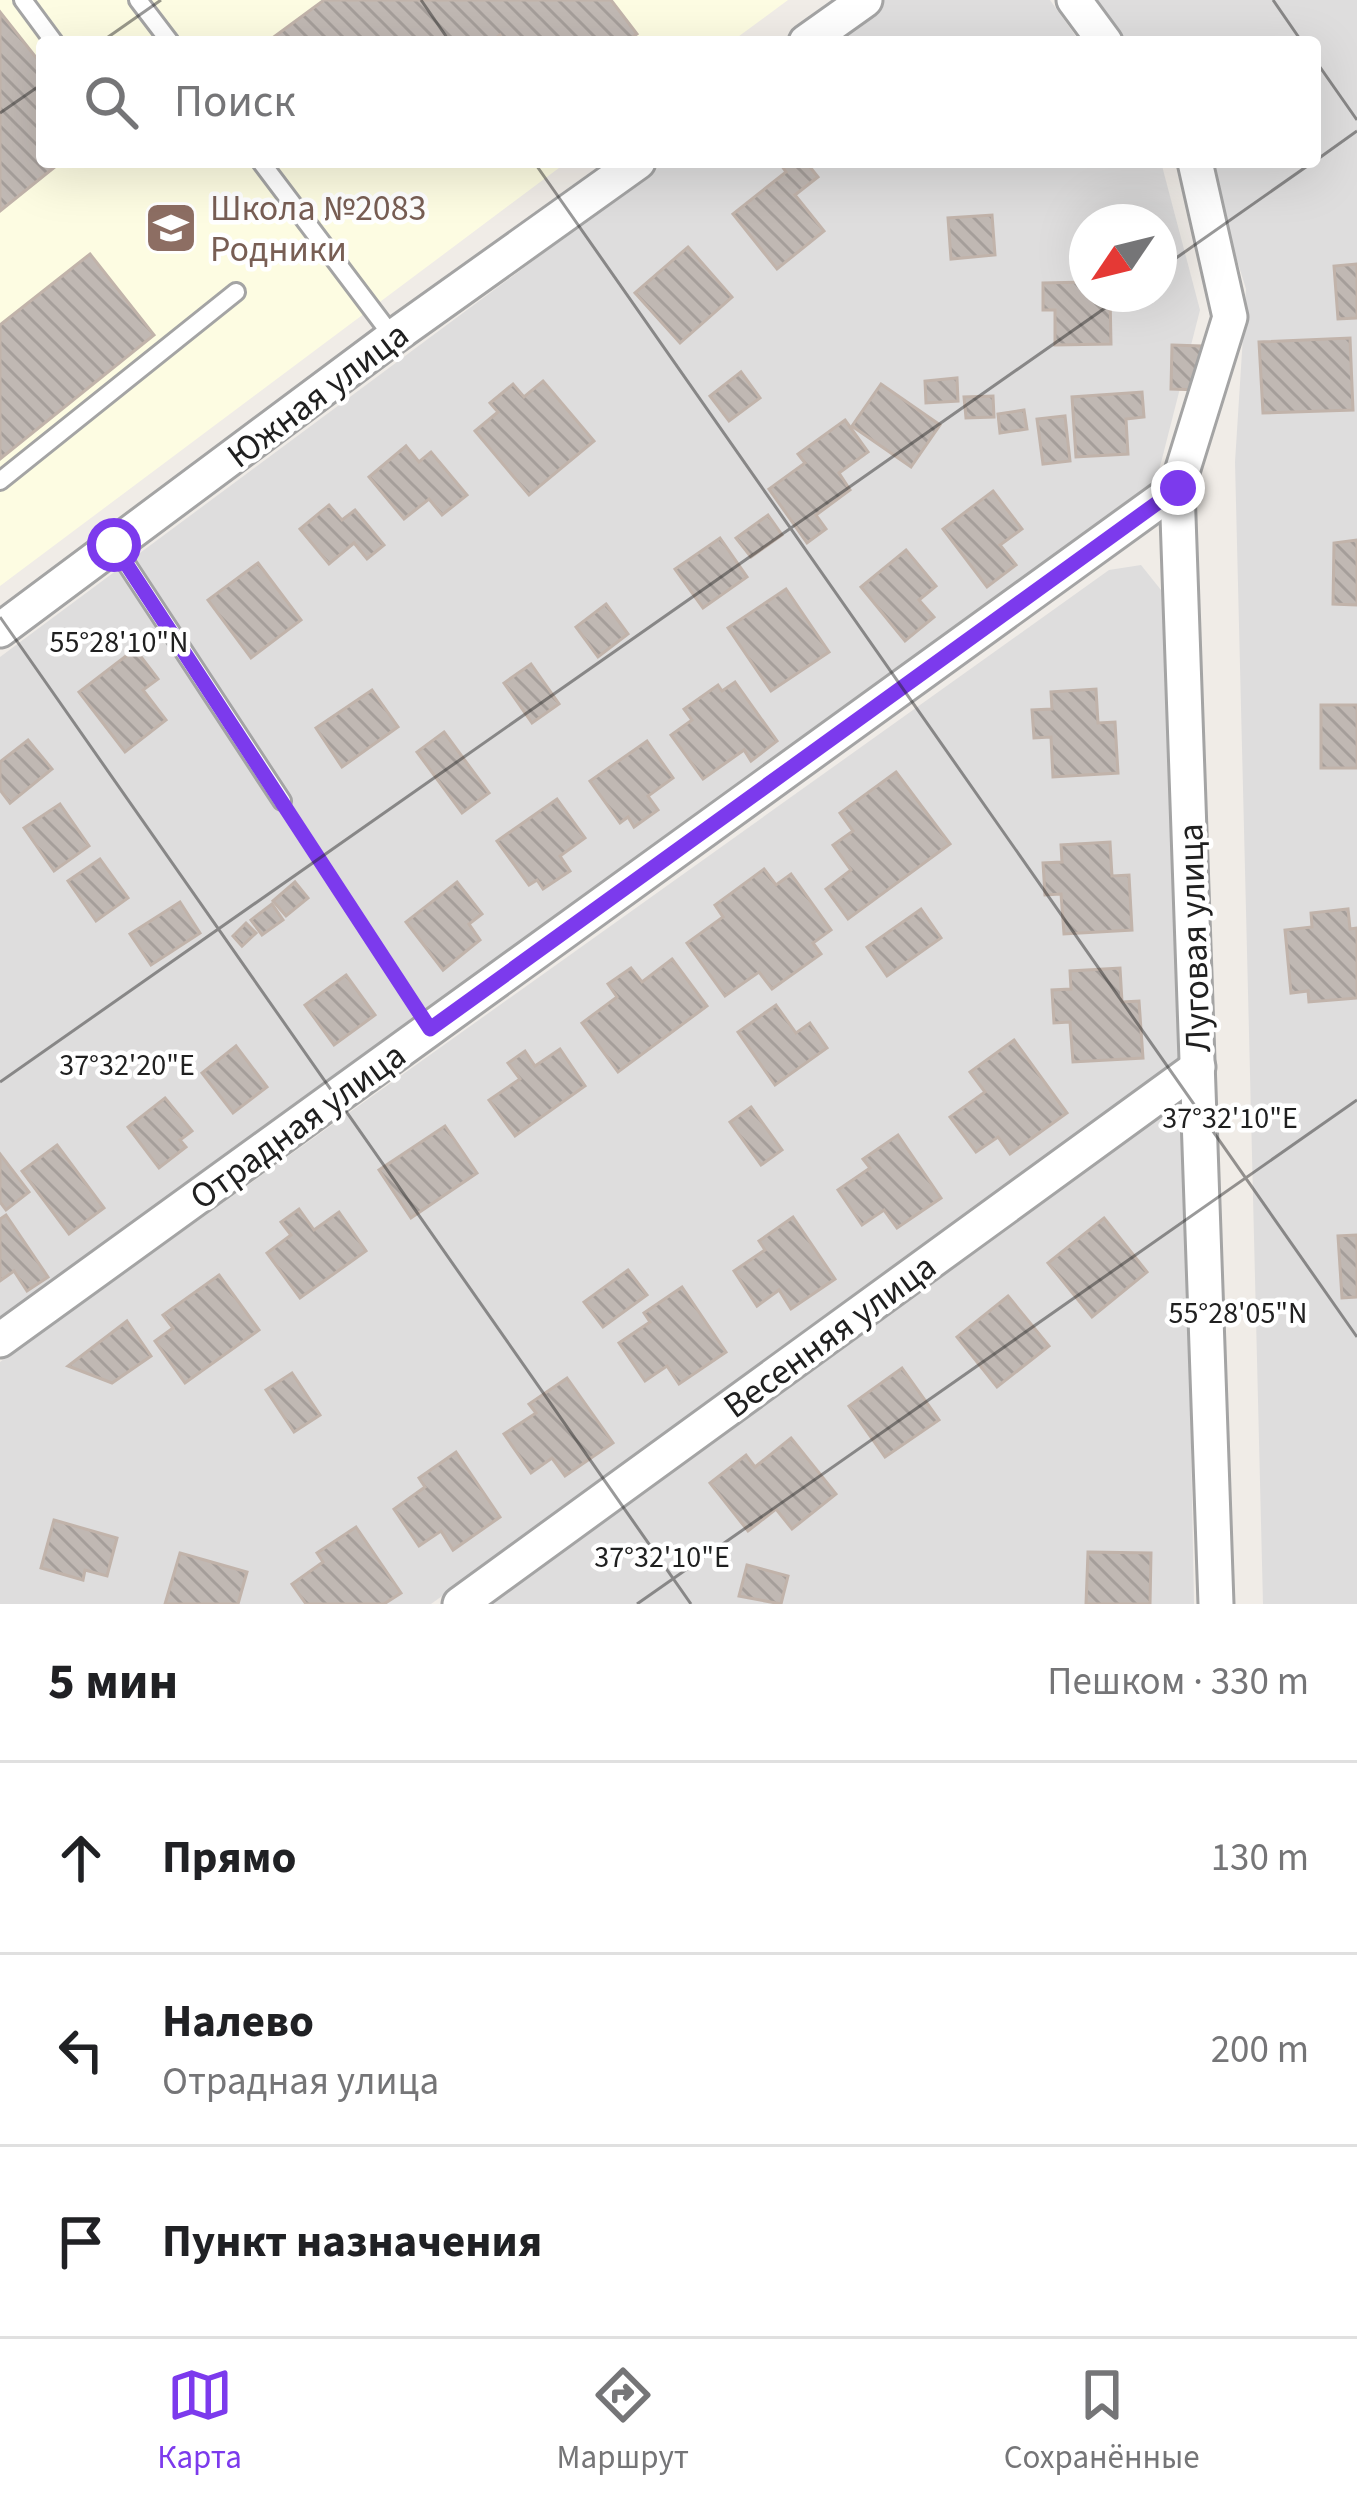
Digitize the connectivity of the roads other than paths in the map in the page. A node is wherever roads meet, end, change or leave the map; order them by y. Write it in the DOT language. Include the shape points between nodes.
graph roads {
  1 [pos="23,0"];
  2 [pos="138,0"];
  3 [pos="865,0"];
  4 [pos="1074,0"];
  5 [pos="50,36"];
  6 [pos="165,36"];
  7 [pos="814,36"];
  8 [pos="1101,36"];
  9 [pos="266,168"];
  10 [pos="630,168"];
  11 [pos="1196,168"];
  12 [pos="236,292"];
  13 [pos="394,337"];
  14 [pos="0,481"];
  15 [pos="1178,488"];
  16 [pos="114,545"];
  17 [pos="0,630"];
  18 [pos="282,801"];
  19 [pos="1198,1067"];
  20 [pos="0,1340"];
  21 [pos="460,1604"];
  22 [pos="1216,1604"];
  1 -- 5 [label="lane"];
  2 -- 6 [label="lane"];
  3 -- 7 [label="street"];
  4 -- 8 [label="street"];
  9 -- 13 [label="lane"];
  10 -- 13 [label="street, Южная улица"];
  11 -- 15 [label="street, Луговая улица" via="1229,317"];
  12 -- 14 [label="lane"];
  13 -- 16 [label="street, Южная улица"];
  15 -- 19 [label="street, Луговая улица"];
  15 -- 20 [label="street, Отрадная улица"];
  16 -- 17 [label="street, Южная улица"];
  16 -- 18 [label="lane"];
  19 -- 21 [label="street, Весенняя улица"];
  19 -- 22 [label="street, Луговая улица"];
}
